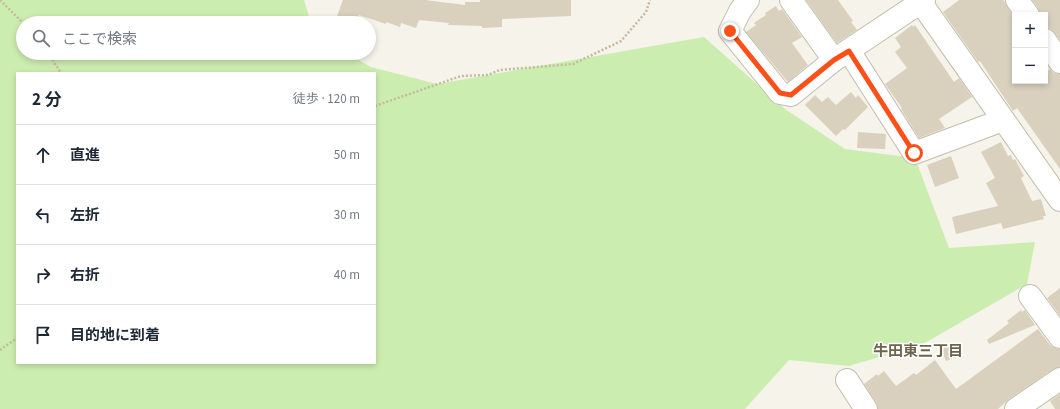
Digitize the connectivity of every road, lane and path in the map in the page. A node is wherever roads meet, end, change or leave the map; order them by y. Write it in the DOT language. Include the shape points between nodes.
graph roads {
  1 [pos="0,0"];
  2 [pos="650,0"];
  3 [pos="748,0"];
  4 [pos="791,0"];
  5 [pos="1017,0"];
  6 [pos="921,1"];
  7 [pos="1026,12"];
  8 [pos="16,16"];
  9 [pos="1048,44"];
  10 [pos="841,56"];
  11 [pos="53,60"];
  12 [pos="1060,62"];
  13 [pos="60,72"];
  14 [pos="376,106"];
  15 [pos="1004,120"];
  16 [pos="1059,196"];
  17 [pos="1030,296"];
  18 [pos="1060,337"];
  19 [pos="16,339"];
  20 [pos="0,350"];
  21 [pos="1060,379"];
  22 [pos="846,380"];
  23 [pos="866,409"];
  24 [pos="1016,409"];
  1 -- 8 [label="path"];
  2 -- 14 [label="path" via="646,12 621,41 573,64 461,76"];
  3 -- 10 [label="street" via="730,31 780,93 791,95"];
  4 -- 10 [label="street"];
  5 -- 7 [label="street"];
  6 -- 10 [label="street"];
  6 -- 15 [label="street"];
  9 -- 12 [label="street"];
  10 -- 15 [label="street" via="914,153"];
  11 -- 13 [label="path"];
  15 -- 16 [label="street"];
  17 -- 18 [label="street"];
  19 -- 20 [label="path"];
  21 -- 24 [label="street"];
  22 -- 23 [label="street"];
}
